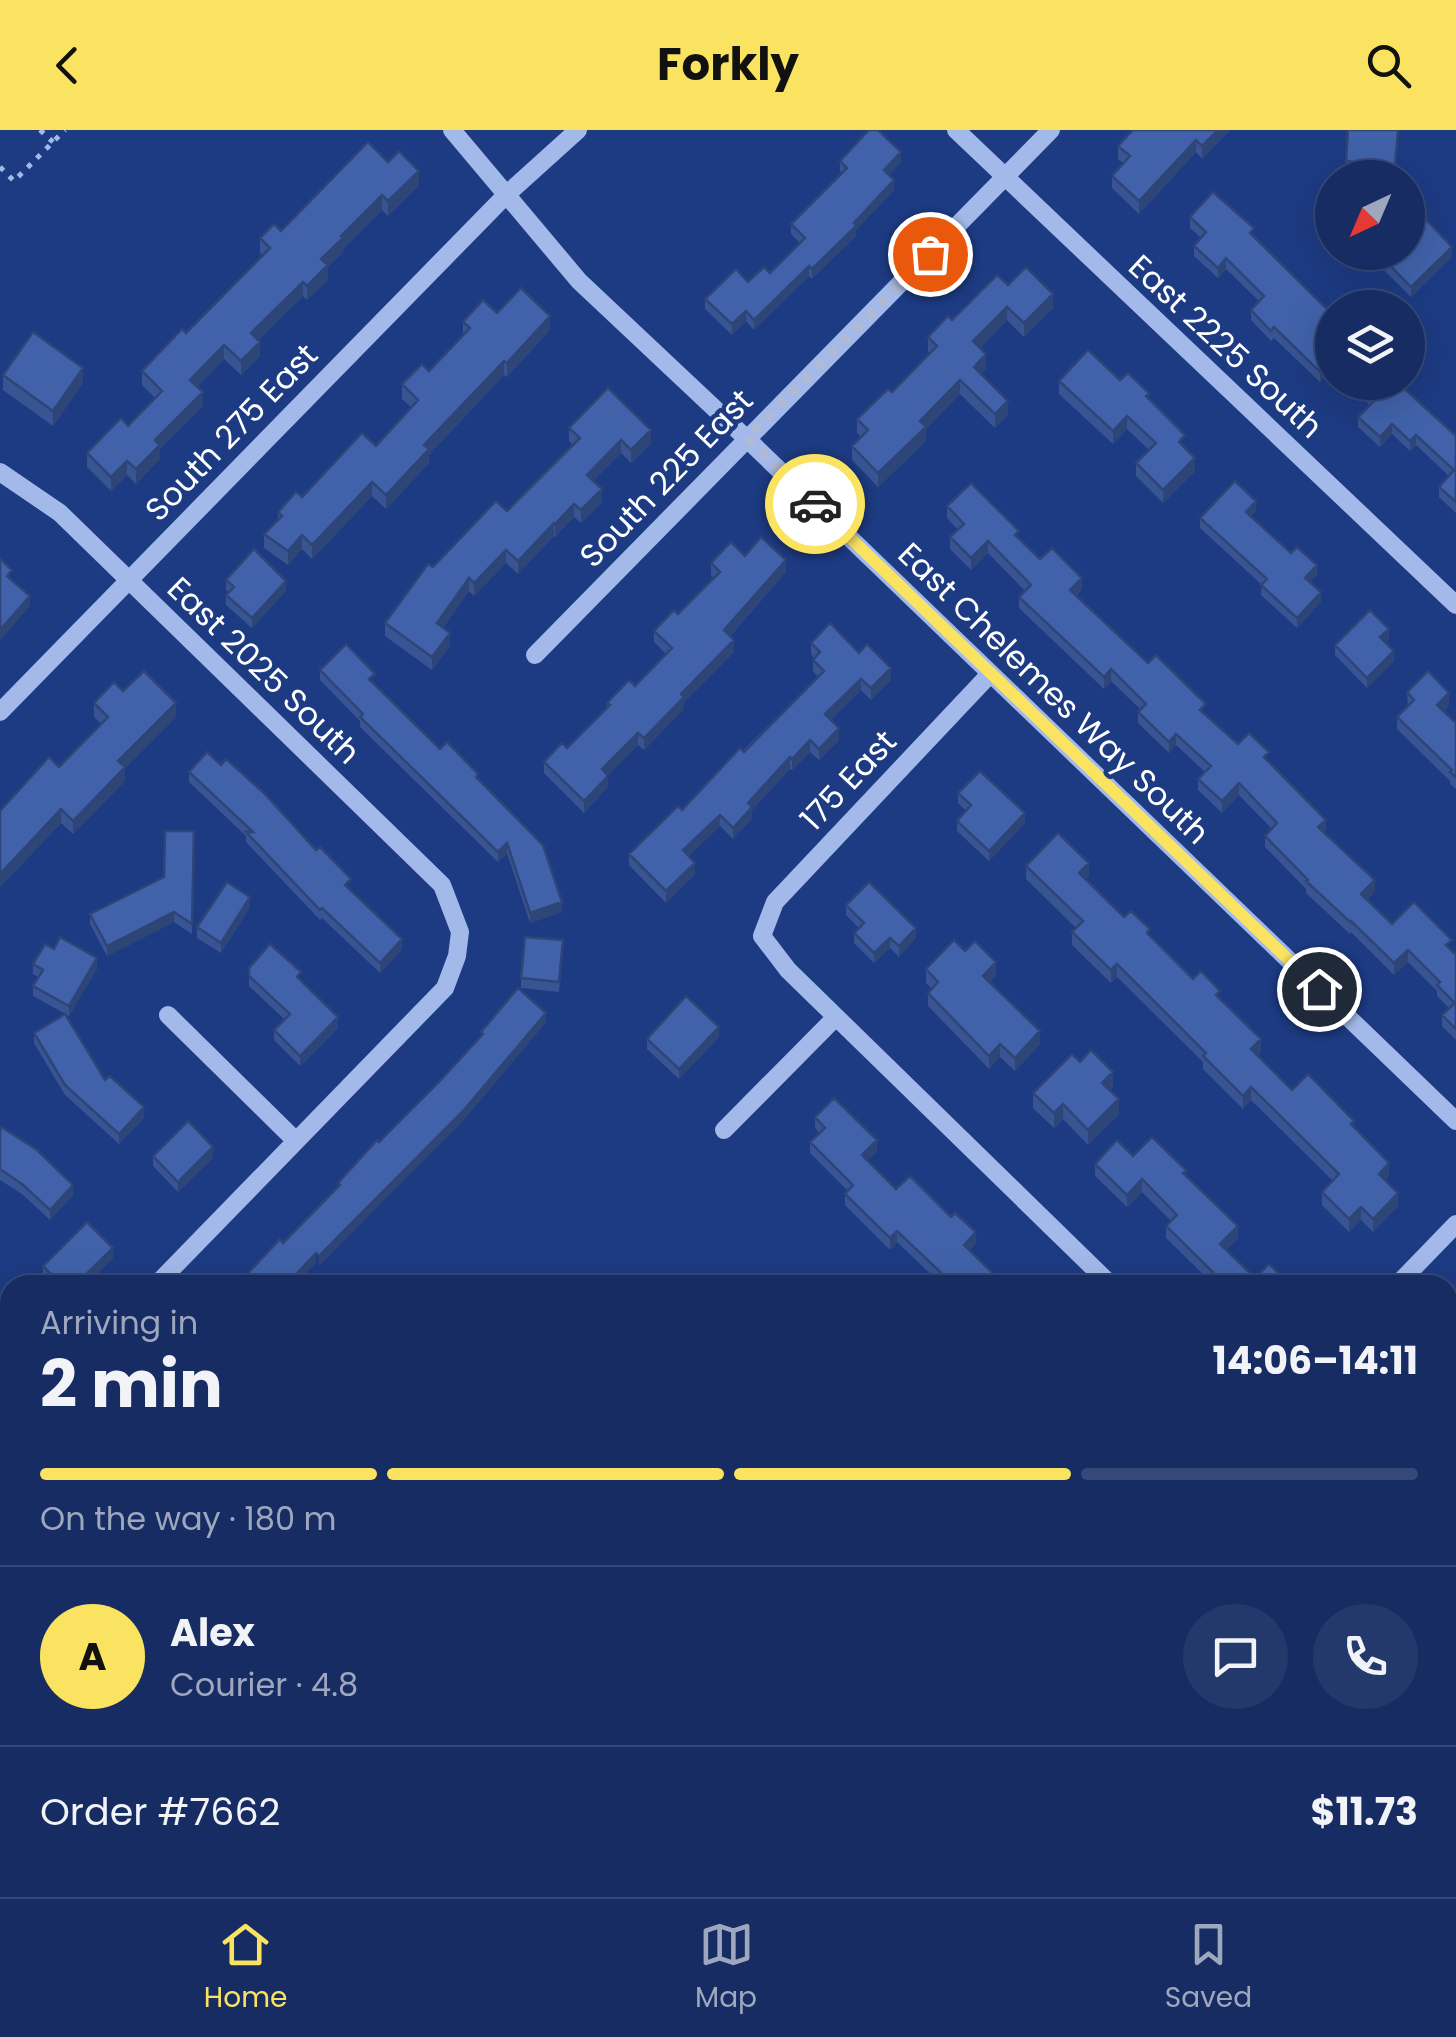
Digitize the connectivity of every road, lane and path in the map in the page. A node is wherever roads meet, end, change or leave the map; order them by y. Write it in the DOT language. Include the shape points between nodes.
graph roads {
  1 [pos="40,130"];
  2 [pos="65,130"];
  3 [pos="452,130"];
  4 [pos="578,130"];
  5 [pos="956,130"];
  6 [pos="1052,130"];
  7 [pos="53,142"];
  8 [pos="0,167"];
  9 [pos="1005,178"];
  10 [pos="506,195"];
  11 [pos="747,438"];
  12 [pos="0,472"];
  13 [pos="129,580"];
  14 [pos="1456,605"];
  15 [pos="535,655"];
  16 [pos="990,674"];
  17 [pos="0,712"];
  18 [pos="168,1015"];
  19 [pos="836,1018"];
  20 [pos="1456,1121"];
  21 [pos="724,1130"];
  22 [pos="296,1141"];
  23 [pos="1456,1224"];
  24 [pos="166,1275"];
  25 [pos="1101,1275"];
  26 [pos="1406,1275"];
  1 -- 7 [label="path"];
  2 -- 7 [label="path"];
  3 -- 10 [label="street, East Chelemes Way South"];
  4 -- 10 [label="street, South 275 East"];
  5 -- 9 [label="street, East 2225 South"];
  6 -- 9 [label="street, South 225 East"];
  7 -- 8 [label="path" via="14,181"];
  9 -- 11 [label="street, South 225 East"];
  9 -- 14 [label="street, East 2225 South"];
  10 -- 11 [label="street, East Chelemes Way South" via="579,282"];
  10 -- 13 [label="street, South 275 East"];
  11 -- 15 [label="street, South 225 East"];
  11 -- 16 [label="street, East Chelemes Way South"];
  12 -- 13 [label="street, East 2025 South" via="60,514"];
  13 -- 17 [label="street, South 275 East"];
  13 -- 22 [label="street, East 2025 South" via="442,885 460,932 446,988"];
  16 -- 19 [label="street, 175 East" via="775,902 762,936"];
  16 -- 20 [label="street, East Chelemes Way South"];
  18 -- 22 [label="street"];
  19 -- 21 [label="street"];
  19 -- 25 [label="street"];
  22 -- 24 [label="street"];
  23 -- 26 [label="street"];
}
